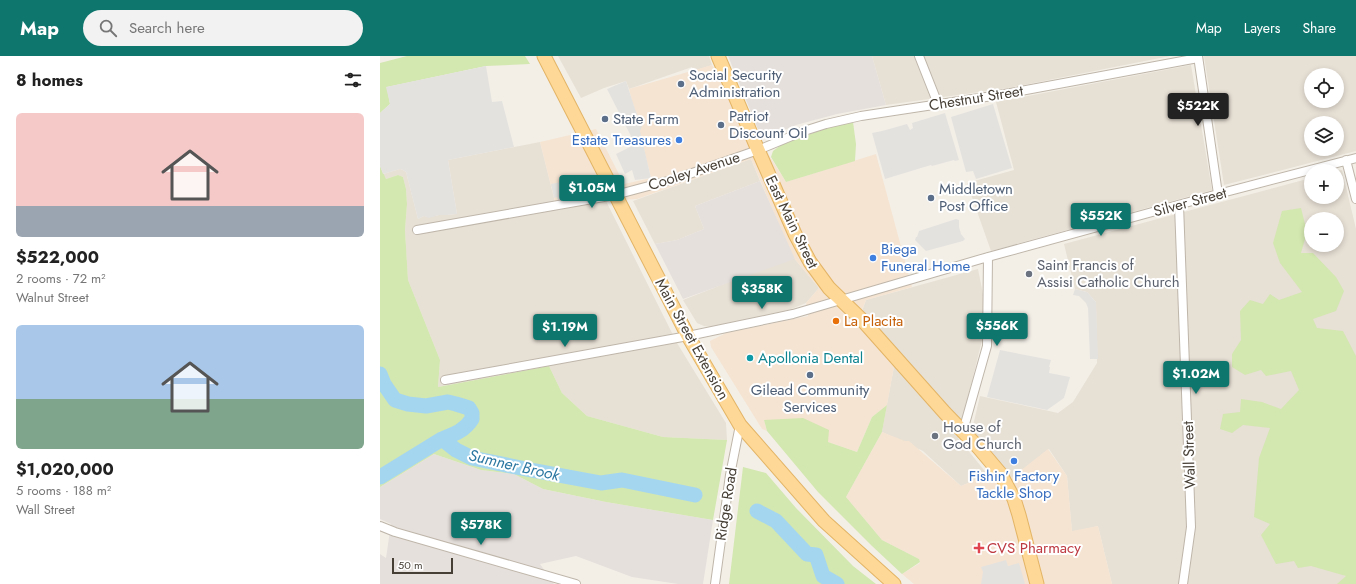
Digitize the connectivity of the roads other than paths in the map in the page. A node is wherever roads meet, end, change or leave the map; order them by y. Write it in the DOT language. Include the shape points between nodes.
graph roads {
  1 [pos="544,56"];
  2 [pos="718,56"];
  3 [pos="919,56"];
  4 [pos="1198,57"];
  5 [pos="938,104"];
  6 [pos="758,150"];
  7 [pos="1356,158"];
  8 [pos="1346,160"];
  9 [pos="1218,194"];
  10 [pos="615,195"];
  11 [pos="1356,199"];
  12 [pos="1179,205"];
  13 [pos="417,230"];
  14 [pos="988,257"];
  15 [pos="841,301"];
  16 [pos="688,336"];
  17 [pos="445,380"];
  18 [pos="740,425"];
  19 [pos="963,431"];
  20 [pos="380,526"];
  21 [pos="576,584"];
  22 [pos="715,584"];
  23 [pos="894,584"];
  24 [pos="1038,584"];
  25 [pos="1183,584"];
  1 -- 10 [label="main road, Main Street Extension"];
  2 -- 6 [label="main road, East Main Street"];
  3 -- 5 [label="street"];
  4 -- 5 [label="street, Chestnut Street"];
  4 -- 9 [label="street"];
  5 -- 6 [label="street, Chestnut Street" via="826,124"];
  6 -- 10 [label="street, Cooley Avenue" via="676,179"];
  6 -- 15 [label="main road, East Main Street" via="802,246 819,275"];
  7 -- 8 [label="street, Silver Street"];
  8 -- 9 [label="street, Silver Street"];
  8 -- 11 [label="street"];
  9 -- 12 [label="street, Silver Street"];
  10 -- 13 [label="street, Cooley Avenue"];
  10 -- 16 [label="main road, Main Street Extension"];
  12 -- 14 [label="street, Silver Street"];
  12 -- 25 [label="street, Wall Street" via="1191,527"];
  14 -- 15 [label="street, Silver Street"];
  14 -- 19 [label="street" via="987,346"];
  15 -- 16 [label="street, Silver Street"];
  15 -- 19 [label="main road, East Main Street" via="864,322"];
  16 -- 17 [label="street, Silver Street"];
  16 -- 18 [label="main road, Main Street Extension"];
  18 -- 22 [label="street, Ridge Road" via="730,475"];
  18 -- 23 [label="main road, Main Street Extension" via="824,521"];
  19 -- 24 [label="main road, East Main Street" via="1000,473 1011,493"];
  20 -- 21 [label="street"];
}
